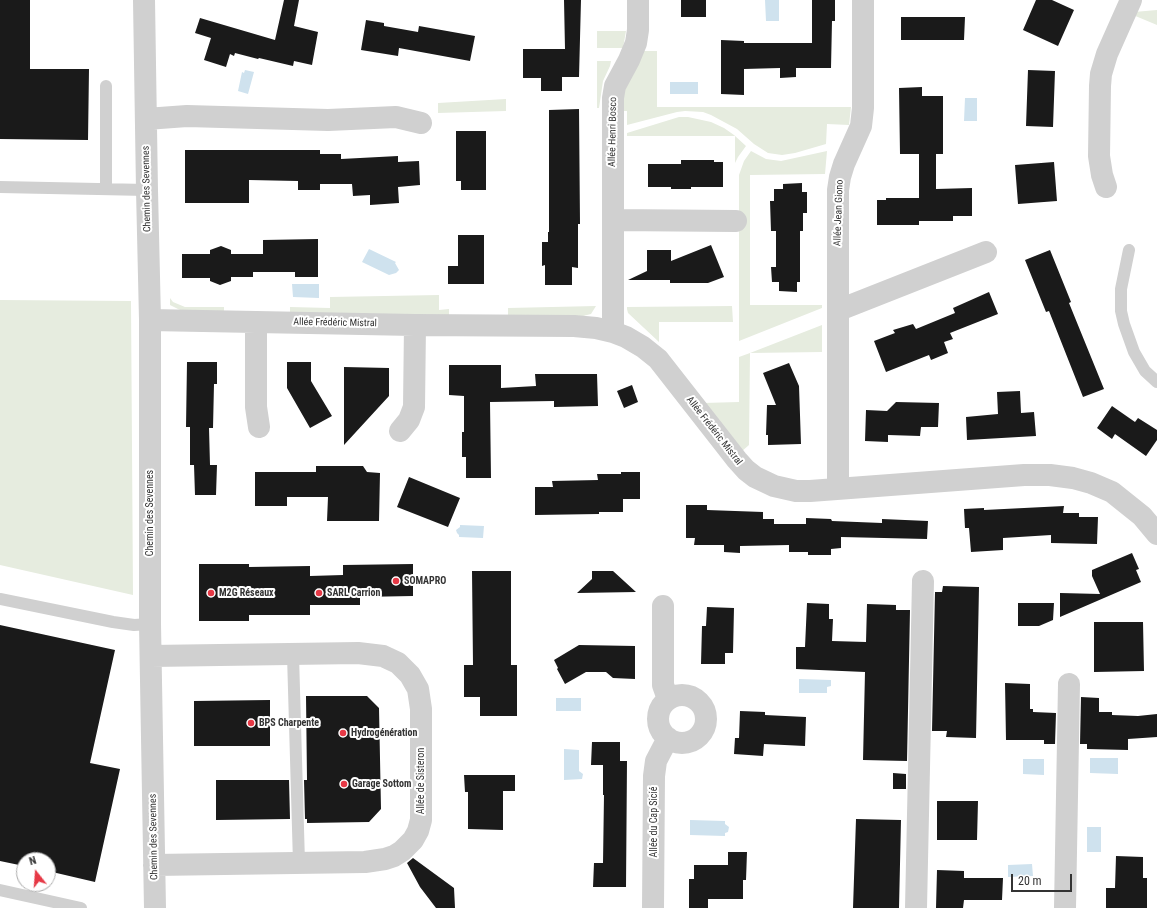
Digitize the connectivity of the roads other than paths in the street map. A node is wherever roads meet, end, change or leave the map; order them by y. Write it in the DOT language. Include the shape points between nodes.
graph roads {
  1 [pos="144,0"];
  2 [pos="638,0"];
  3 [pos="863,0"];
  4 [pos="1131,0"];
  5 [pos="106,86"];
  6 [pos="146,119"];
  7 [pos="421,123"];
  8 [pos="0,187"];
  9 [pos="1106,187"];
  10 [pos="106,189"];
  11 [pos="147,190"];
  12 [pos="613,220"];
  13 [pos="736,221"];
  14 [pos="1129,250"];
  15 [pos="986,252"];
  16 [pos="839,310"];
  17 [pos="150,320"];
  18 [pos="256,322"];
  19 [pos="415,325"];
  20 [pos="613,332"];
  21 [pos="1157,382"];
  22 [pos="259,427"];
  23 [pos="400,431"];
  24 [pos="838,489"];
  25 [pos="1157,534"];
  26 [pos="923,581"];
  27 [pos="0,599"];
  28 [pos="663,606"];
  29 [pos="150,624"];
  30 [pos="293,654"];
  31 [pos="151,656"];
  32 [pos="1069,684"];
  33 [pos="668,700"];
  34 [pos="668,738"];
  35 [pos="299,863"];
  36 [pos="154,865"];
  37 [pos="0,890"];
  38 [pos="80,908"];
  39 [pos="155,908"];
  40 [pos="653,908"];
  41 [pos="916,908"];
  42 [pos="1064,908"];
  1 -- 6 [label="street, Chemin des Sevennes"];
  2 -- 12 [label="street, Allée Henri Bosco" via="636,43 615,86 613,98"];
  3 -- 16 [label="street, Allée Jean Giono" via="861,126 844,164 838,190"];
  4 -- 9 [label="street" via="1101,74 1099,156"];
  5 -- 10 [label="lane"];
  6 -- 7 [label="street" via="187,116 328,120 396,117"];
  6 -- 11 [label="street, Chemin des Sevennes"];
  8 -- 10 [label="lane"];
  10 -- 11 [label="lane"];
  11 -- 17 [label="street, Chemin des Sevennes"];
  12 -- 13 [label="street"];
  12 -- 20 [label="street, Allée Henri Bosco"];
  14 -- 21 [label="lane" via="1121,289 1121,311 1134,352 1145,372"];
  15 -- 16 [label="street"];
  16 -- 24 [label="street, Allée Jean Giono"];
  17 -- 18 [label="street, Allée Frédéric Mistral"];
  17 -- 29 [label="street, Chemin des Sevennes"];
  18 -- 19 [label="street, Allée Frédéric Mistral"];
  18 -- 22 [label="street" via="256,407"];
  19 -- 20 [label="street, Allée Frédéric Mistral" via="574,326"];
  19 -- 23 [label="street" via="414,407 409,420"];
  20 -- 24 [label="street, Allée Frédéric Mistral" via="643,346 658,359 737,460 755,477 774,486 796,491"];
  24 -- 25 [label="street, Allée Frédéric Mistral" via="1024,475 1073,478 1112,492 1142,516"];
  26 -- 41 [label="street"];
  27 -- 29 [label="lane" via="113,622"];
  28 -- 33 [label="street" via="663,685"];
  29 -- 31 [label="street, Chemin des Sevennes"];
  30 -- 31 [label="street, Allée de Sisteron"];
  30 -- 35 [label="lane"];
  30 -- 35 [label="street, Allée de Sisteron" via="358,654 391,659 405,669 414,682 418,689 421,709 422,810 418,831 413,840 394,856 376,862"];
  31 -- 36 [label="street, Chemin des Sevennes"];
  32 -- 42 [label="street"];
  33 -- 34 [label="street" via="662,705 658,721 660,729"];
  33 -- 34 [label="street" via="684,695 692,698 704,709 706,717 705,726 695,739 680,743"];
  34 -- 40 [label="street, Allée du Cap Sicié" via="656,761 654,776"];
  35 -- 36 [label="street, Allée de Sisteron"];
  36 -- 39 [label="street, Chemin des Sevennes"];
  37 -- 38 [label="lane"];
}
